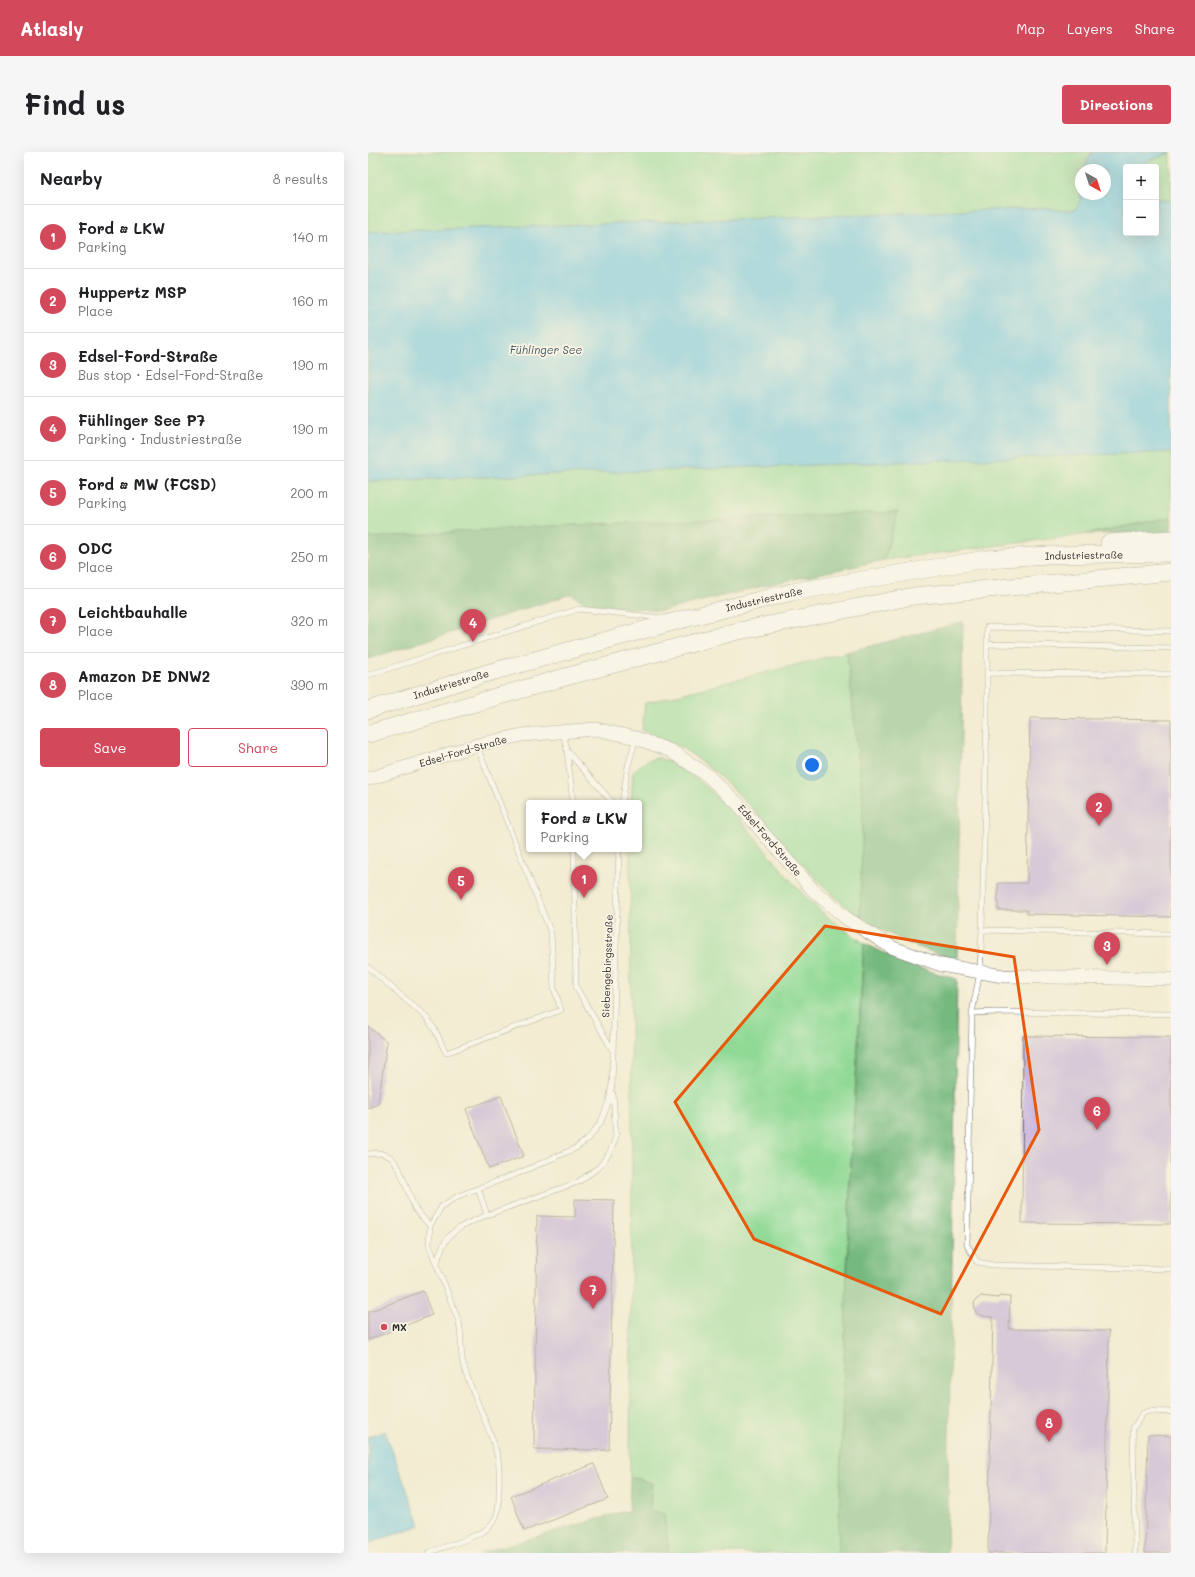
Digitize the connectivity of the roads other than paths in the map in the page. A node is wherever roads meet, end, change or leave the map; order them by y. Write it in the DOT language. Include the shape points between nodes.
graph roads {
  1 [pos="1171,539"];
  2 [pos="1171,553"];
  3 [pos="1048,555"];
  4 [pos="1171,572"];
  5 [pos="680,620"];
  6 [pos="1171,631"];
  7 [pos="987,644"];
  8 [pos="1171,648"];
  9 [pos="987,673"];
  10 [pos="1171,674"];
  11 [pos="368,675"];
  12 [pos="368,710"];
  13 [pos="562,731"];
  14 [pos="368,734"];
  15 [pos="636,738"];
  16 [pos="477,745"];
  17 [pos="567,750"];
  18 [pos="368,779"];
  19 [pos="573,800"];
  20 [pos="610,800"];
  21 [pos="622,800"];
  22 [pos="574,852"];
  23 [pos="619,852"];
  24 [pos="982,930"];
  25 [pos="1171,934"];
  26 [pos="368,967"];
  27 [pos="980,972"];
  28 [pos="1171,979"];
  29 [pos="972,1013"];
  30 [pos="1171,1014"];
  31 [pos="613,1051"];
  32 [pos="612,1084"];
  33 [pos="368,1154"];
  34 [pos="478,1188"];
  35 [pos="487,1215"];
  36 [pos="430,1226"];
  37 [pos="437,1265"];
  38 [pos="1171,1269"];
  39 [pos="1171,1412"];
  40 [pos="428,1553"];
  41 [pos="1135,1553"];
  1 -- 3 [label="highway" via="1102,544"];
  2 -- 3 [label="highway, Industriestraße"];
  3 -- 5 [label="highway, Industriestraße" via="986,559 799,590"];
  4 -- 14 [label="highway" via="914,596 734,632"];
  5 -- 11 [label="lane" via="579,609"];
  5 -- 12 [label="highway, Industriestraße" via="484,674"];
  6 -- 7 [label="lane" via="987,627"];
  7 -- 8 [label="lane"];
  7 -- 9 [label="lane"];
  9 -- 10 [label="lane"];
  9 -- 24 [label="lane"];
  13 -- 15 [label="street, Edsel-Ford-Straße" via="596,729"];
  13 -- 16 [label="street, Edsel-Ford-Straße" via="522,735"];
  13 -- 17 [label="lane"];
  15 -- 21 [label="lane"];
  15 -- 27 [label="street, Edsel-Ford-Straße" via="671,751 707,776 738,804 813,890 846,918 891,947 941,965"];
  16 -- 18 [label="street, Edsel-Ford-Straße"];
  16 -- 26 [label="lane" via="551,933 554,988 561,1010 446,1053 426,1017"];
  17 -- 19 [label="lane"];
  17 -- 20 [label="lane"];
  22 -- 31 [label="lane" via="576,987"];
  23 -- 31 [label="lane, Siebengebirgsstraße"];
  24 -- 25 [label="lane"];
  24 -- 27 [label="lane"];
  27 -- 28 [label="street, Edsel-Ford-Straße" via="1003,976"];
  27 -- 29 [label="lane"];
  29 -- 30 [label="lane"];
  29 -- 38 [label="lane" via="967,1245 977,1262 993,1265"];
  31 -- 32 [label="lane, Siebengebirgsstraße"];
  32 -- 34 [label="lane" via="601,1122 588,1139 559,1157"];
  32 -- 35 [label="lane" via="616,1137 610,1152 599,1167 578,1182"];
  33 -- 36 [label="lane" via="380,1153 391,1157 399,1168 415,1209"];
  34 -- 35 [label="lane"];
  34 -- 36 [label="lane" via="442,1206"];
  35 -- 37 [label="lane" via="463,1225 450,1234 439,1252"];
  36 -- 37 [label="lane" via="429,1245"];
  37 -- 40 [label="lane" via="459,1322 463,1364 495,1447 500,1471 498,1512 494,1521 483,1532"];
  39 -- 41 [label="lane" via="1142,1413 1133,1428"];
}
